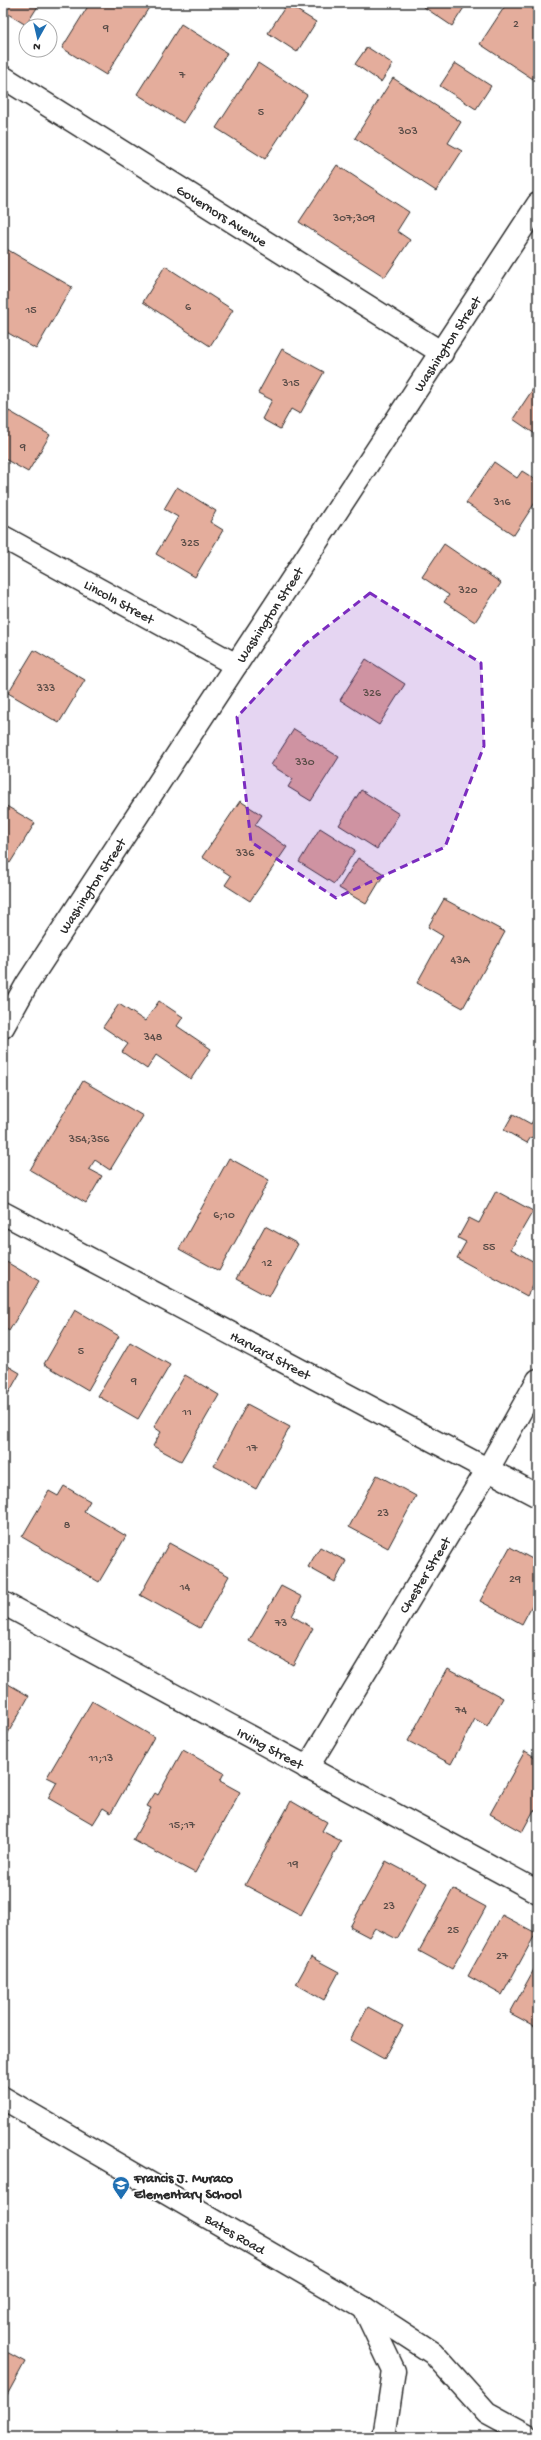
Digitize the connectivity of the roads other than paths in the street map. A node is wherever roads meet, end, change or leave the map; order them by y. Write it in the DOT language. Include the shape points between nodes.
graph roads {
  1 [pos="3,77"];
  2 [pos="538,204"];
  3 [pos="442,353"];
  4 [pos="3,536"];
  5 [pos="236,665"];
  6 [pos="3,1027"];
  7 [pos="3,1213"];
  8 [pos="538,1380"];
  9 [pos="488,1469"];
  10 [pos="538,1496"];
  11 [pos="3,1603"];
  12 [pos="307,1768"];
  13 [pos="538,1892"];
  14 [pos="3,2098"];
  15 [pos="364,2308"];
  16 [pos="384,2437"];
  17 [pos="531,2437"];
  1 -- 3 [label="street, Governors Avenue"];
  2 -- 3 [label="street, Washington Street"];
  3 -- 5 [label="street, Washington Street"];
  4 -- 5 [label="street, Lincoln Street"];
  5 -- 6 [label="street, Washington Street" via="26,984"];
  7 -- 9 [label="street, Harvard Street"];
  8 -- 9 [label="street, Chester Street"];
  9 -- 10 [label="street, Harvard Street"];
  9 -- 12 [label="street, Chester Street"];
  11 -- 12 [label="street, Irving Street"];
  12 -- 13 [label="street, Irving Street"];
  14 -- 15 [label="street, Bates Road"];
  15 -- 16 [label="street" via="394,2371"];
  15 -- 17 [label="street, Bates Road" via="434,2353 487,2412"];
}
